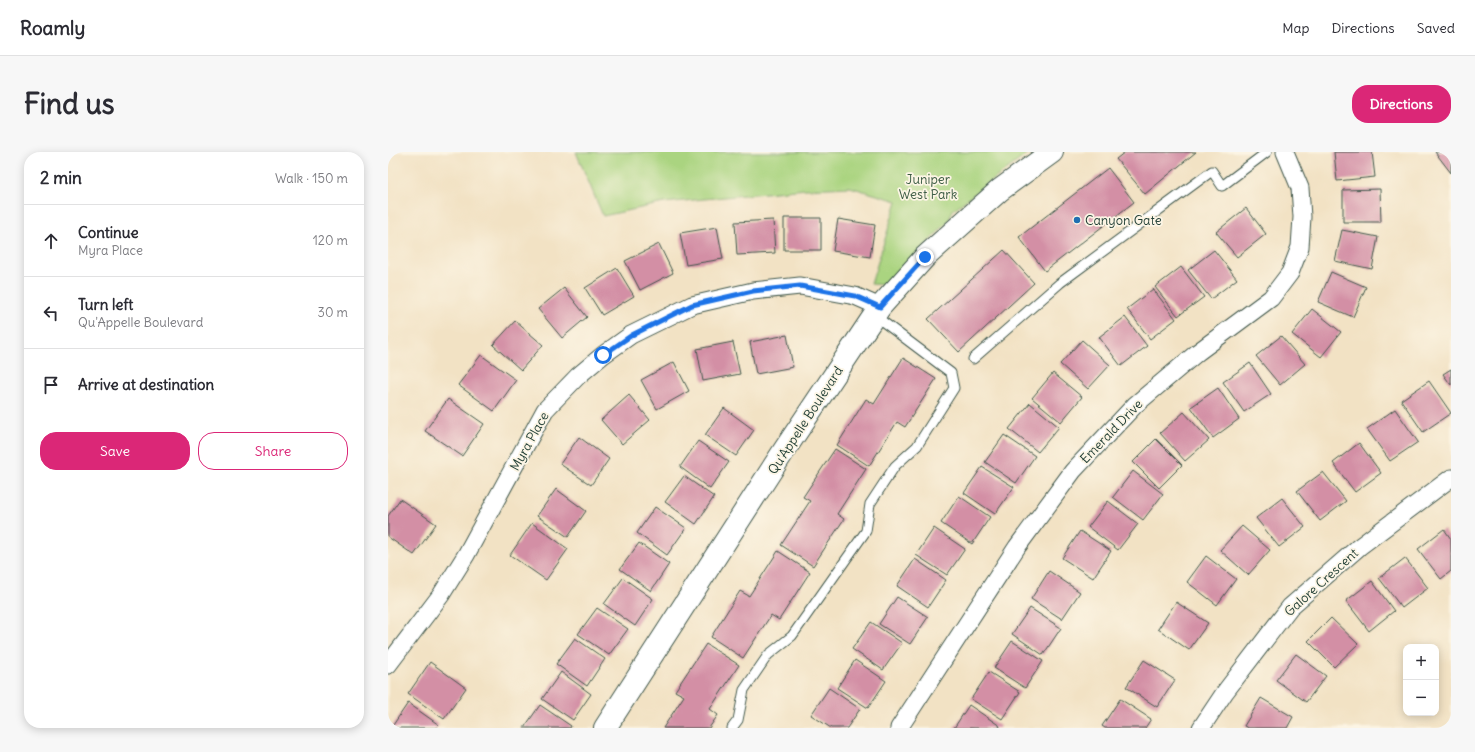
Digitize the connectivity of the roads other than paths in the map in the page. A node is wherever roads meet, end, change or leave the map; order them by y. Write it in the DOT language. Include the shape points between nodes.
graph roads {
  1 [pos="1052,152"];
  2 [pos="1267,152"];
  3 [pos="1285,152"];
  4 [pos="877,311"];
  5 [pos="973,359"];
  6 [pos="1451,478"];
  7 [pos="388,665"];
  8 [pos="604,728"];
  9 [pos="732,728"];
  10 [pos="899,728"];
  11 [pos="1201,728"];
  1 -- 4 [label="street, Qu'Appelle Boulevard" via="1000,190 925,257"];
  2 -- 5 [label="lane" via="1222,186 1212,171 1060,283"];
  3 -- 10 [label="street, Emerald Drive" via="1300,188 1302,217 1300,247 1290,273 1271,298 1198,352 1135,404 1073,470 1017,547"];
  4 -- 7 [label="street, Myra Place" via="855,296 800,286 753,291 692,305 632,335 603,355 545,410 462,562 441,595"];
  4 -- 8 [label="street, Qu'Appelle Boulevard"];
  4 -- 9 [label="lane" via="951,373 954,388 917,446 895,466 870,504 866,531 792,636 768,655 744,690 738,720"];
  6 -- 11 [label="street, Galore Crescent" via="1359,547 1290,607"];
}
